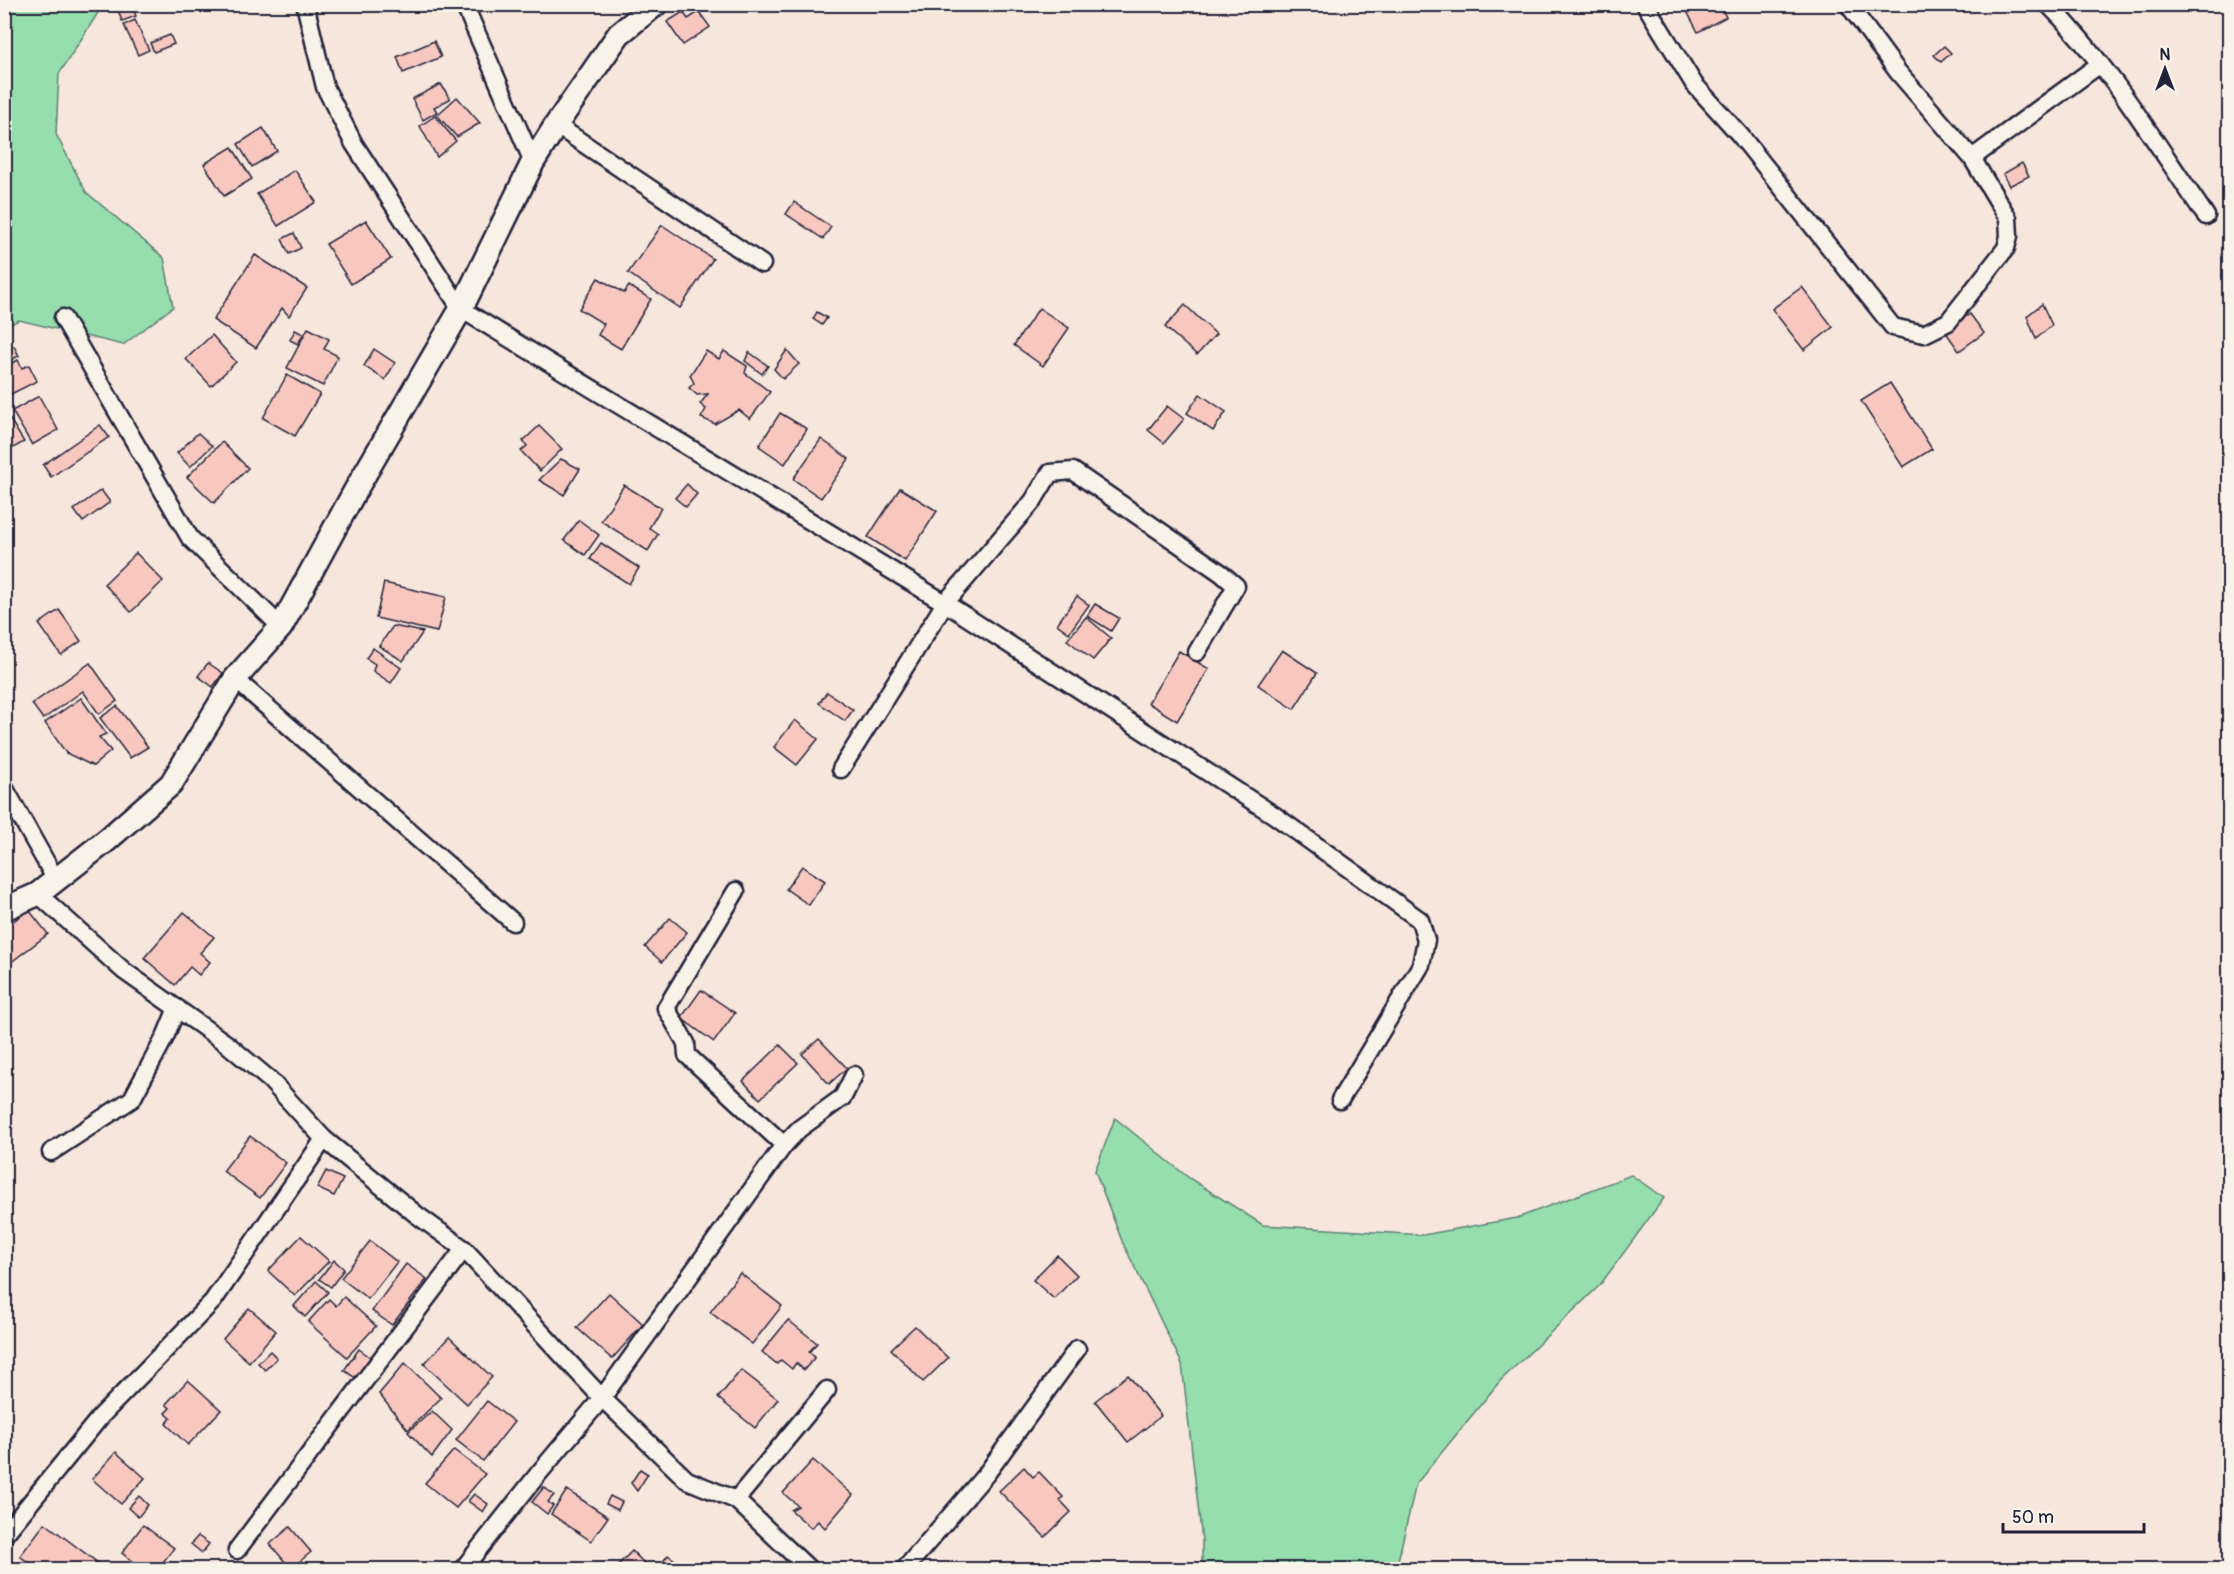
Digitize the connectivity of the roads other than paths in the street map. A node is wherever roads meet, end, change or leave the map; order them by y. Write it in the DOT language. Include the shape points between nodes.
graph roads {
  1 [pos="305,4"];
  2 [pos="464,4"];
  3 [pos="656,4"];
  4 [pos="1645,4"];
  5 [pos="1848,4"];
  6 [pos="2048,4"];
  7 [pos="2100,64"];
  8 [pos="556,125"];
  9 [pos="1972,158"];
  10 [pos="533,162"];
  11 [pos="2206,216"];
  12 [pos="762,264"];
  13 [pos="462,309"];
  14 [pos="63,318"];
  15 [pos="945,603"];
  16 [pos="281,627"];
  17 [pos="1197,652"];
  18 [pos="235,679"];
  19 [pos="841,769"];
  20 [pos="4,787"];
  21 [pos="56,880"];
  22 [pos="736,891"];
  23 [pos="38,894"];
  24 [pos="4,909"];
  25 [pos="513,922"];
  26 [pos="177,1008"];
  27 [pos="854,1075"];
  28 [pos="1340,1100"];
  29 [pos="324,1139"];
  30 [pos="783,1145"];
  31 [pos="51,1152"];
  32 [pos="464,1250"];
  33 [pos="1077,1348"];
  34 [pos="827,1390"];
  35 [pos="602,1398"];
  36 [pos="736,1500"];
  37 [pos="6,1528"];
  38 [pos="237,1550"];
  39 [pos="462,1569"];
  40 [pos="810,1569"];
  41 [pos="904,1569"];
  1 -- 13 [label="street" via="325,87 354,144"];
  2 -- 10 [label="street"];
  3 -- 8 [label="street" via="619,34"];
  4 -- 9 [label="street" via="1694,84 1740,135 1893,327 1924,334 1948,322 2006,248 2008,218"];
  5 -- 9 [label="street" via="1898,72"];
  6 -- 7 [label="street"];
  7 -- 9 [label="street"];
  7 -- 11 [label="street"];
  8 -- 10 [label="street"];
  8 -- 12 [label="street"];
  10 -- 13 [label="street"];
  13 -- 15 [label="street"];
  13 -- 16 [label="street" via="355,490"];
  14 -- 16 [label="street" via="190,538"];
  15 -- 17 [label="street" via="1033,501 1050,473 1073,471 1236,586"];
  15 -- 19 [label="street"];
  15 -- 28 [label="street" via="1274,815 1420,920 1426,940 1421,965"];
  16 -- 18 [label="street"];
  18 -- 21 [label="street" via="171,784"];
  18 -- 25 [label="street"];
  20 -- 21 [label="street"];
  21 -- 23 [label="street"];
  22 -- 30 [label="street" via="666,1008 686,1043 687,1055"];
  23 -- 24 [label="street"];
  23 -- 26 [label="street" via="124,971"];
  26 -- 29 [label="street" via="270,1080"];
  26 -- 31 [label="street" via="132,1099"];
  27 -- 30 [label="street" via="843,1097"];
  29 -- 32 [label="street"];
  29 -- 37 [label="street" via="213,1301 101,1416"];
  30 -- 35 [label="street"];
  32 -- 35 [label="street"];
  32 -- 38 [label="street"];
  33 -- 41 [label="street" via="987,1473"];
  34 -- 36 [label="street"];
  35 -- 36 [label="street" via="687,1480"];
  35 -- 39 [label="street"];
  36 -- 40 [label="street"];
}
